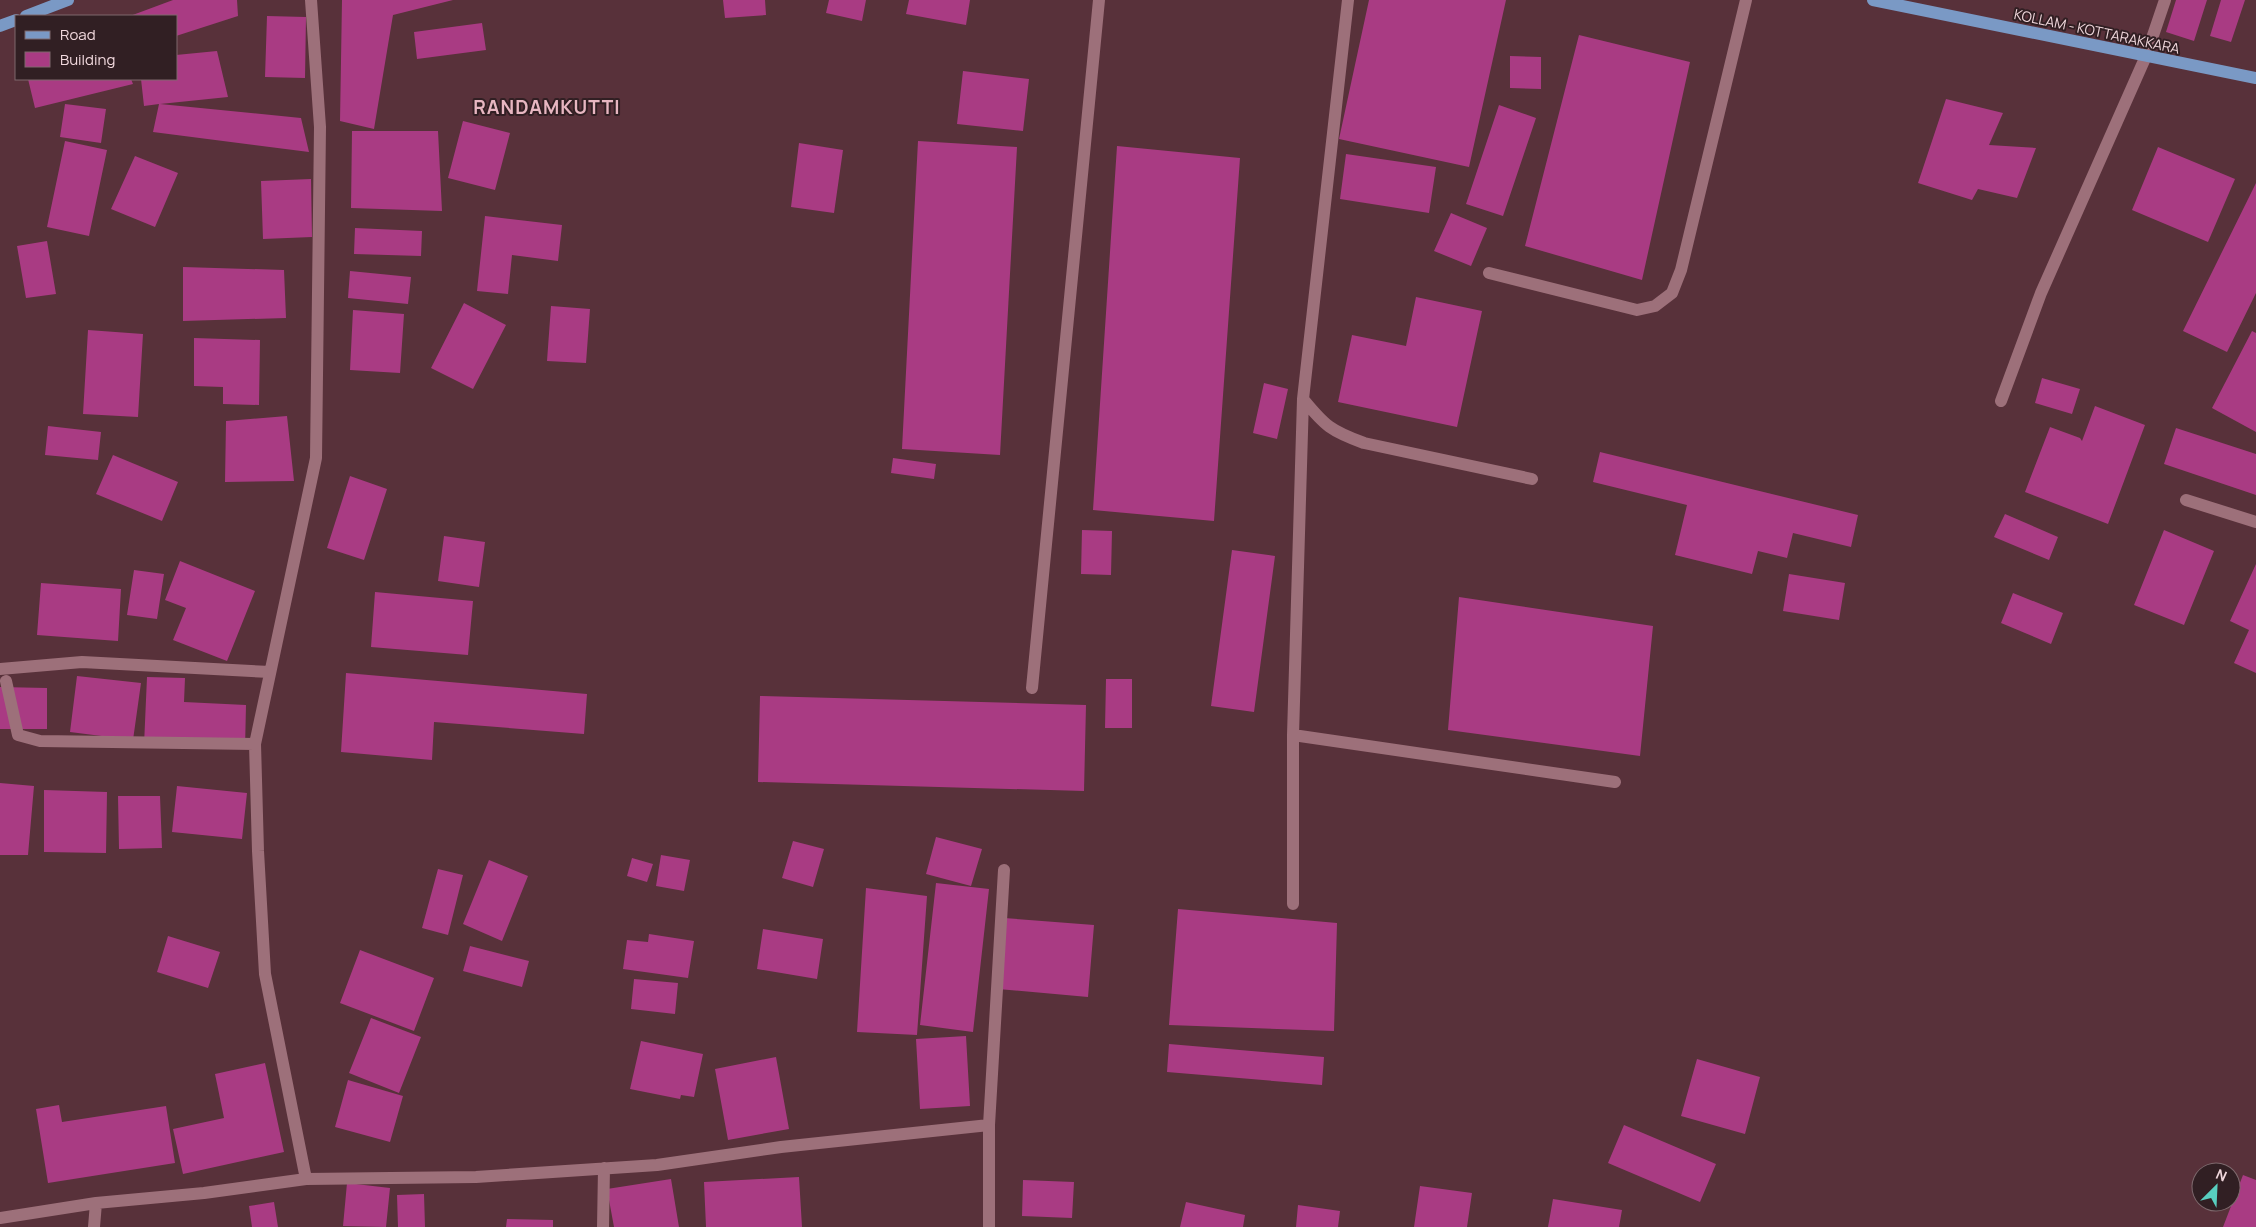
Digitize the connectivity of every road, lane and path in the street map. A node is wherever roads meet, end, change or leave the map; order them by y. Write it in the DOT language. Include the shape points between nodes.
graph roads {
  1 [pos="68,0"];
  2 [pos="311,0"];
  3 [pos="1099,0"];
  4 [pos="1348,0"];
  5 [pos="1746,0"];
  6 [pos="1873,0"];
  7 [pos="2166,0"];
  8 [pos="29,15"];
  9 [pos="15,20"];
  10 [pos="0,26"];
  11 [pos="2146,56"];
  12 [pos="2256,78"];
  13 [pos="1489,273"];
  14 [pos="1303,399"];
  15 [pos="2001,401"];
  16 [pos="1532,479"];
  17 [pos="2186,500"];
  18 [pos="2256,522"];
  19 [pos="270,672"];
  20 [pos="3,675"];
  21 [pos="1032,688"];
  22 [pos="1293,735"];
  23 [pos="255,744"];
  24 [pos="1615,782"];
  25 [pos="1004,870"];
  26 [pos="1293,904"];
  27 [pos="989,1125"];
  28 [pos="604,1168"];
  29 [pos="306,1180"];
  30 [pos="96,1203"];
  31 [pos="0,1218"];
  32 [pos="94,1227"];
  33 [pos="603,1227"];
  34 [pos="989,1227"];
  1 -- 8 [label="main road"];
  2 -- 19 [label="street" via="320,127 316,458"];
  3 -- 21 [label="street"];
  4 -- 14 [label="street"];
  5 -- 13 [label="street" via="1695,219 1672,293 1655,306 1636,310"];
  6 -- 11 [label="main road, KOLLAM - KOTTARAKKARA"];
  7 -- 11 [label="street"];
  9 -- 10 [label="main road"];
  11 -- 12 [label="main road, KOLLAM - KOTTARAKKARA"];
  11 -- 15 [label="street" via="2041,293"];
  14 -- 16 [label="street" via="1323,424 1343,436"];
  14 -- 22 [label="street"];
  17 -- 18 [label="street"];
  19 -- 20 [label="street" via="82,662"];
  19 -- 23 [label="street"];
  20 -- 23 [label="street" via="18,735 25,737 40,741"];
  22 -- 24 [label="street"];
  22 -- 26 [label="street"];
  23 -- 29 [label="street" via="265,974"];
  25 -- 27 [label="street"];
  27 -- 28 [label="street" via="781,1147 657,1165"];
  27 -- 34 [label="street"];
  28 -- 29 [label="street" via="476,1176"];
  28 -- 33 [label="street"];
  29 -- 30 [label="street"];
  30 -- 31 [label="street"];
  30 -- 32 [label="street"];
}
